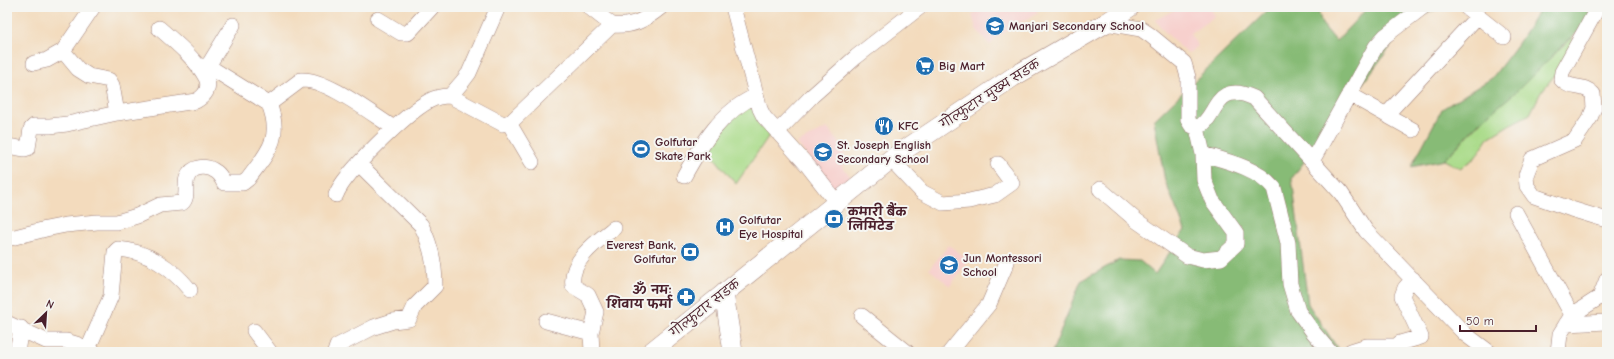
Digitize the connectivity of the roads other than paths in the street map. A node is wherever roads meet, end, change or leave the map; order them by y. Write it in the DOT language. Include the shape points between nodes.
graph roads {
  1 [pos="93,7"];
  2 [pos="432,7"];
  3 [pos="498,7"];
  4 [pos="589,7"];
  5 [pos="661,7"];
  6 [pos="733,7"];
  7 [pos="920,7"];
  8 [pos="1130,7"];
  9 [pos="1423,7"];
  10 [pos="1598,7"];
  11 [pos="1472,12"];
  12 [pos="378,19"];
  13 [pos="1106,23"];
  14 [pos="612,25"];
  15 [pos="233,26"];
  16 [pos="159,28"];
  17 [pos="1504,37"];
  18 [pos="63,51"];
  19 [pos="34,63"];
  20 [pos="203,66"];
  21 [pos="1349,94"];
  22 [pos="450,96"];
  23 [pos="756,96"];
  24 [pos="268,104"];
  25 [pos="117,113"];
  26 [pos="1386,115"];
  27 [pos="508,123"];
  28 [pos="394,128"];
  29 [pos="1197,128"];
  30 [pos="1413,130"];
  31 [pos="777,132"];
  32 [pos="7,146"];
  33 [pos="1203,154"];
  34 [pos="891,159"];
  35 [pos="1312,161"];
  36 [pos="532,162"];
  37 [pos="359,164"];
  38 [pos="998,164"];
  39 [pos="684,176"];
  40 [pos="1100,189"];
  41 [pos="336,195"];
  42 [pos="837,203"];
  43 [pos="1516,213"];
  44 [pos="1607,220"];
  45 [pos="614,228"];
  46 [pos="7,239"];
  47 [pos="1006,262"];
  48 [pos="761,264"];
  49 [pos="1413,279"];
  50 [pos="1607,279"];
  51 [pos="190,290"];
  52 [pos="724,292"];
  53 [pos="862,316"];
  54 [pos="1569,320"];
  55 [pos="546,321"];
  56 [pos="1607,322"];
  57 [pos="14,325"];
  58 [pos="254,331"];
  59 [pos="592,333"];
  60 [pos="57,346"];
  61 [pos="1400,349"];
  62 [pos="91,350"];
  63 [pos="1351,351"];
  64 [pos="17,352"];
  65 [pos="270,352"];
  66 [pos="335,352"];
  67 [pos="592,352"];
  68 [pos="651,352"];
  69 [pos="733,352"];
  70 [pos="908,352"];
  71 [pos="950,352"];
  72 [pos="1330,352"];
  73 [pos="1489,352"];
  74 [pos="1558,352"];
  1 -- 18 [label="street"];
  2 -- 12 [label="street" via="408,33 401,33"];
  3 -- 22 [label="street" via="469,73"];
  4 -- 14 [label="street"];
  5 -- 14 [label="street" via="640,21 625,26"];
  6 -- 23 [label="street"];
  7 -- 31 [label="street" via="856,57 812,96"];
  8 -- 13 [label="main road, गोल्फुटार मुख्य सडक"];
  9 -- 21 [label="street" via="1376,46"];
  10 -- 44 [label="street" via="1562,72 1562,80 1566,85 1589,90 1593,94 1594,108 1590,118 1575,140 1532,159 1526,175 1527,186 1534,196"];
  11 -- 17 [label="street"];
  11 -- 26 [label="street"];
  13 -- 29 [label="street" via="1141,29 1184,64 1188,77 1188,120"];
  13 -- 34 [label="main road, गोल्फुटार मुख्य सडक" via="1013,77"];
  14 -- 27 [label="street"];
  15 -- 20 [label="street"];
  16 -- 20 [label="street"];
  18 -- 19 [label="street" via="47,60"];
  18 -- 25 [label="street" via="78,69 89,76 109,80"];
  20 -- 24 [label="street"];
  20 -- 25 [label="street" via="207,88 202,98"];
  21 -- 26 [label="street"];
  21 -- 35 [label="street"];
  22 -- 27 [label="street" via="503,124"];
  22 -- 28 [label="street" via="428,101"];
  23 -- 31 [label="street" via="764,117"];
  23 -- 39 [label="street" via="746,100 707,137"];
  24 -- 28 [label="street" via="302,80 307,80 334,90"];
  24 -- 46 [label="street" via="274,125 273,144 243,183 224,183 217,172 200,167 190,173 186,180 186,196 182,203 160,205 117,222 46,228"];
  25 -- 32 [label="street" via="68,124 34,126 31,129 28,148"];
  26 -- 30 [label="street"];
  27 -- 36 [label="street"];
  28 -- 37 [label="street"];
  29 -- 33 [label="street"];
  29 -- 35 [label="street" via="1202,126 1223,97 1230,94 1247,95 1254,98"];
  31 -- 42 [label="street"];
  33 -- 40 [label="street" via="1204,180 1212,200 1236,233 1236,244 1221,258 1203,260 1187,256 1137,221"];
  33 -- 72 [label="street" via="1243,167 1269,182 1274,188 1288,243 1290,284 1298,311"];
  34 -- 38 [label="street" via="922,192 943,203 969,202 996,195 1012,183"];
  34 -- 42 [label="main road, गोल्फुटार मुख्य सडक"];
  35 -- 49 [label="street" via="1341,193 1366,230"];
  37 -- 41 [label="street" via="338,188"];
  37 -- 66 [label="street" via="421,225 427,237 433,263 435,286 415,306 409,319 365,330 337,346"];
  42 -- 48 [label="main road, गोल्फुटार मुख्य सडक"];
  43 -- 54 [label="street"];
  45 -- 59 [label="street" via="584,254 572,279 573,286 588,296 596,312"];
  47 -- 71 [label="street" via="989,304"];
  48 -- 52 [label="main road, गोल्फुटार सडक"];
  49 -- 61 [label="street" via="1402,296 1421,337 1400,343"];
  49 -- 73 [label="street" via="1465,334"];
  50 -- 54 [label="street" via="1600,297"];
  51 -- 62 [label="street" via="171,270 158,262 128,250 118,249 115,252 111,296"];
  52 -- 68 [label="main road, गोल्फुटार सडक"];
  52 -- 69 [label="main road"];
  53 -- 70 [label="street"];
  54 -- 56 [label="street"];
  54 -- 74 [label="street" via="1560,334"];
  55 -- 59 [label="street"];
  57 -- 60 [label="street"];
  57 -- 64 [label="street"];
  58 -- 65 [label="street"];
  59 -- 67 [label="street"];
  60 -- 62 [label="street" via="66,341"];
  61 -- 63 [label="street" via="1367,346"];
}
